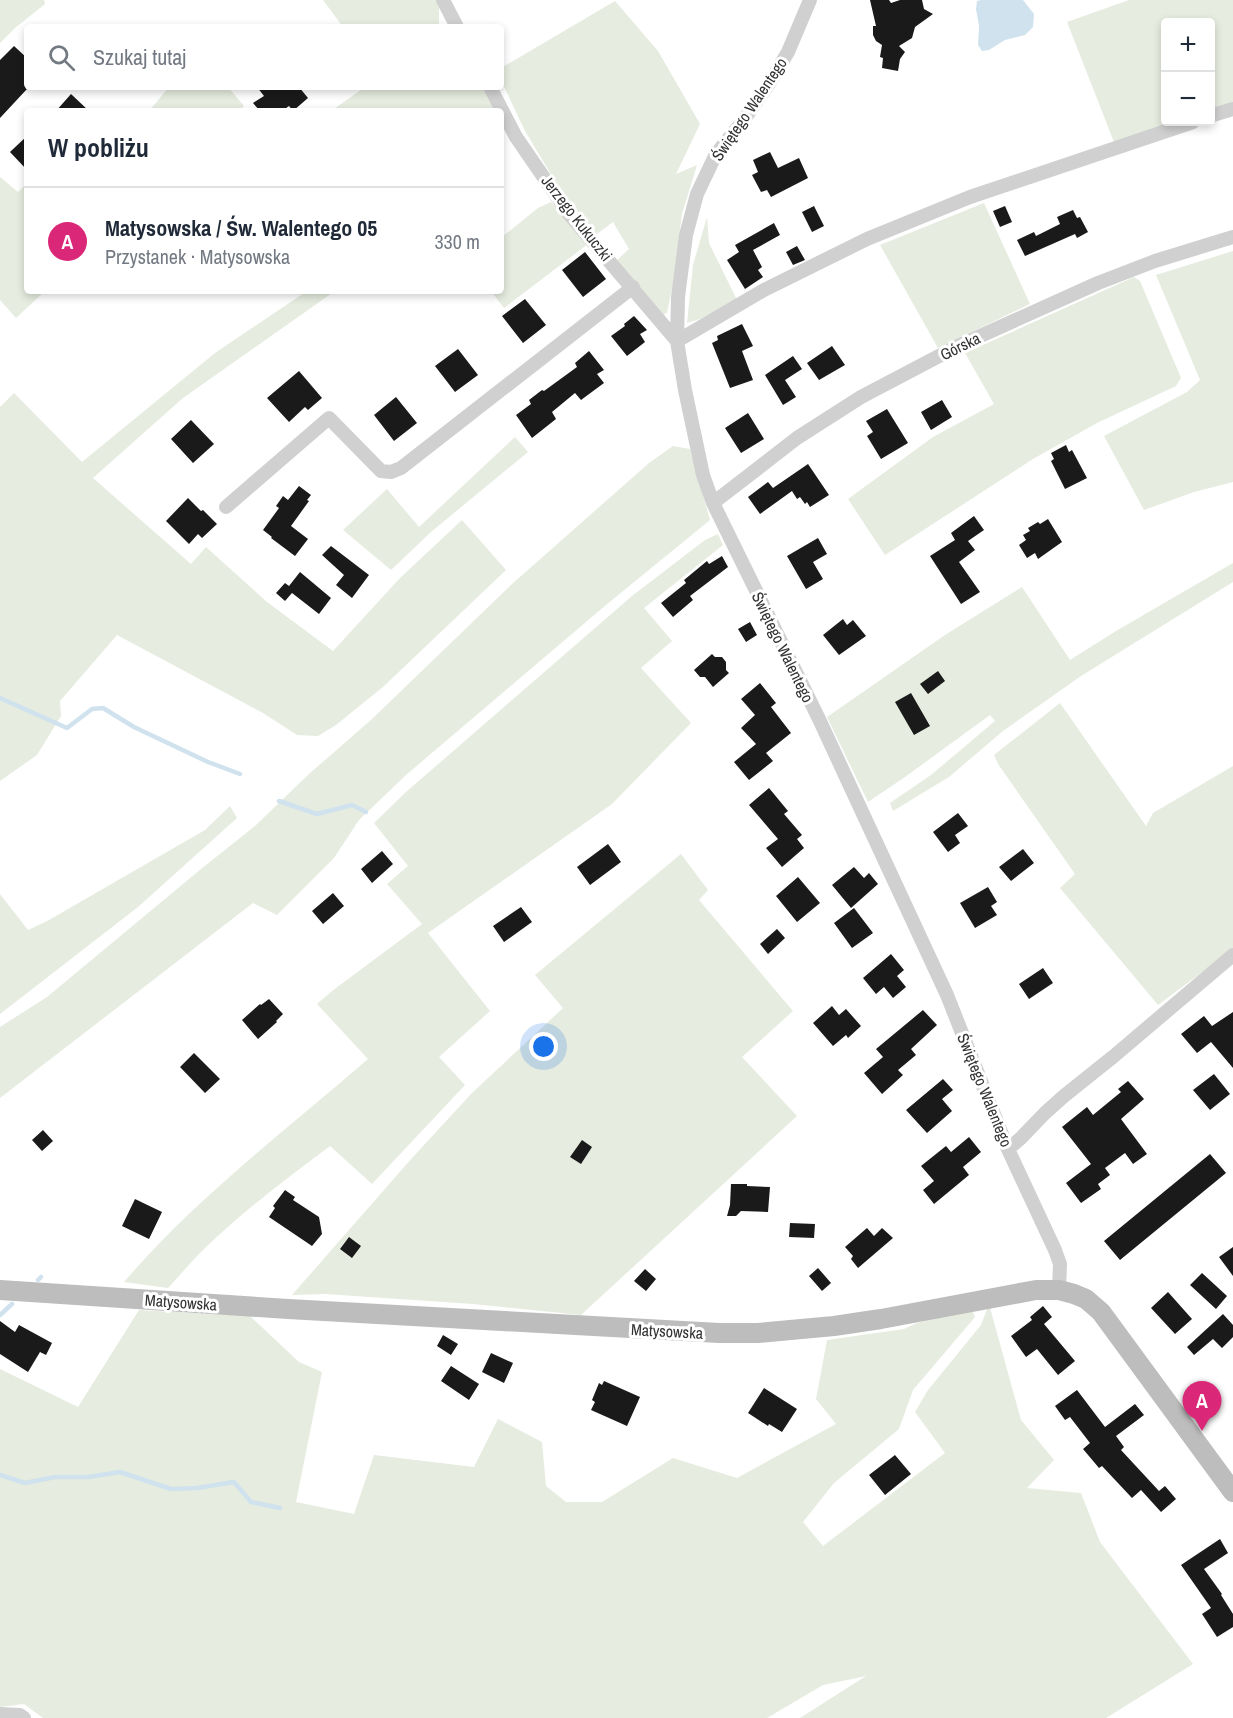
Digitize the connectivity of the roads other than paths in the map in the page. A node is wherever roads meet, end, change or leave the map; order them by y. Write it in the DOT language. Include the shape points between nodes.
graph roads {
  1 [pos="443,0"];
  2 [pos="810,0"];
  3 [pos="456,24"];
  4 [pos="491,90"];
  5 [pos="500,108"];
  6 [pos="1233,109"];
  7 [pos="1215,114"];
  8 [pos="504,115"];
  9 [pos="1181,126"];
  10 [pos="1233,237"];
  11 [pos="633,288"];
  12 [pos="677,341"];
  13 [pos="713,503"];
  14 [pos="226,507"];
  15 [pos="1233,956"];
  16 [pos="1007,1147"];
  17 [pos="0,1290"];
  18 [pos="1059,1290"];
  19 [pos="1233,1492"];
  20 [pos="0,1714"];
  21 [pos="24,1718"];
  1 -- 3 [label="street"];
  2 -- 12 [label="street, Świętego Walentego" via="788,52 743,121 716,154 697,194 686,235"];
  4 -- 5 [label="street, Jerzego Kukuczki"];
  6 -- 7 [label="street"];
  8 -- 11 [label="street, Jerzego Kukuczki" via="569,214"];
  9 -- 12 [label="street" via="962,201 877,235 764,290"];
  10 -- 13 [label="street, Górska" via="1098,283 958,346 861,397 797,438"];
  11 -- 12 [label="street, Jerzego Kukuczki"];
  11 -- 14 [label="street" via="401,468 381,471 329,418"];
  12 -- 13 [label="street, Świętego Walentego" via="703,475"];
  13 -- 16 [label="street, Świętego Walentego" via="947,995"];
  15 -- 16 [label="street"];
  16 -- 18 [label="street, Świętego Walentego" via="1060,1264"];
  17 -- 18 [label="street, Matysowska" via="719,1333 834,1326 1022,1292"];
  18 -- 19 [label="street, Matysowska" via="1086,1299 1101,1312"];
  20 -- 21 [label="street"];
}
